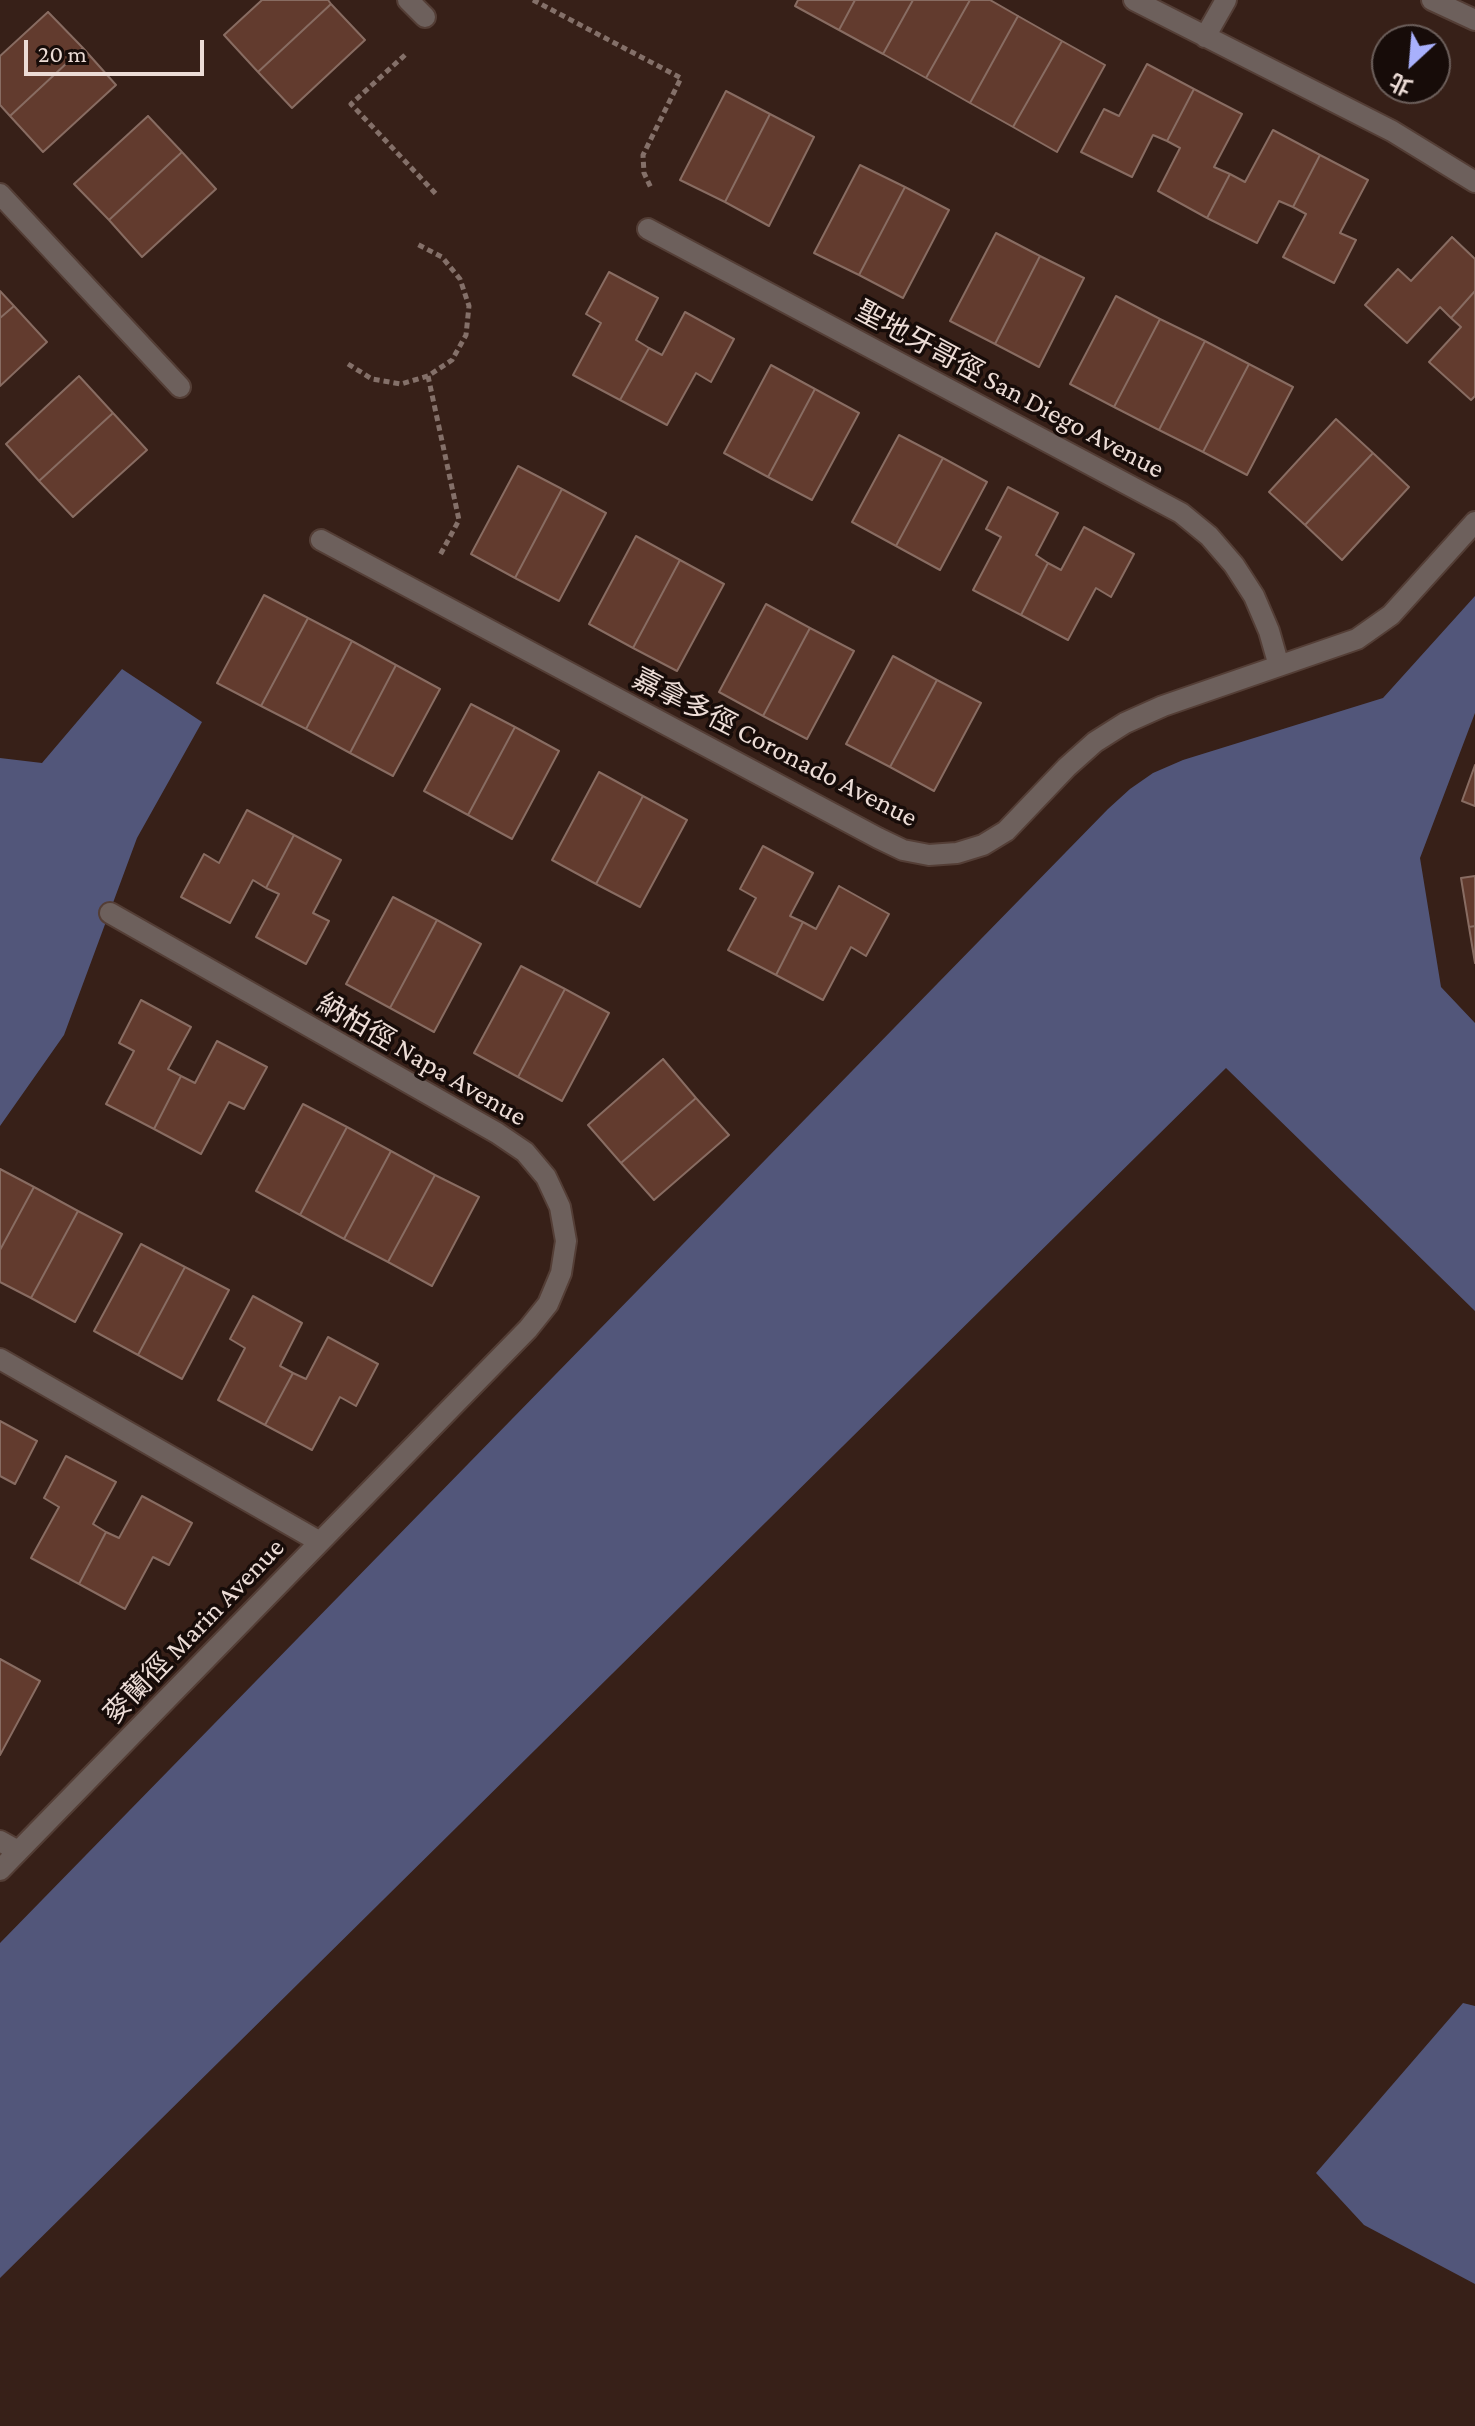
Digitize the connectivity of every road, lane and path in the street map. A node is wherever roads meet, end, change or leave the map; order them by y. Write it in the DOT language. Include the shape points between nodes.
graph roads {
  1 [pos="408,0"];
  2 [pos="533,0"];
  3 [pos="1134,0"];
  4 [pos="1226,0"];
  5 [pos="1432,0"];
  6 [pos="425,17"];
  7 [pos="1475,20"];
  8 [pos="1205,37"];
  9 [pos="411,48"];
  10 [pos="1475,182"];
  11 [pos="0,194"];
  12 [pos="436,194"];
  13 [pos="657,194"];
  14 [pos="648,229"];
  15 [pos="417,244"];
  16 [pos="348,364"];
  17 [pos="428,376"];
  18 [pos="180,387"];
  19 [pos="1475,522"];
  20 [pos="321,540"];
  21 [pos="435,565"];
  22 [pos="1279,666"];
  23 [pos="110,913"];
  24 [pos="0,1359"];
  25 [pos="320,1542"];
  26 [pos="9,1846"];
  27 [pos="0,1870"];
  1 -- 6 [label="lane"];
  2 -- 13 [label="path" via="681,78 643,155 644,173"];
  3 -- 8 [label="lane"];
  4 -- 8 [label="lane"];
  5 -- 7 [label="lane"];
  8 -- 10 [label="lane" via="1392,131"];
  9 -- 12 [label="path" via="351,104"];
  11 -- 18 [label="lane"];
  14 -- 22 [label="lane, 聖地牙哥徑 San Diego Avenue" via="1181,513 1209,536 1254,596"];
  15 -- 17 [label="path" via="442,257 460,279 469,306 466,335 452,360"];
  16 -- 17 [label="path" via="372,379 401,384"];
  17 -- 21 [label="path" via="459,520"];
  19 -- 22 [label="lane, 嘉拿多徑 Coronado Avenue" via="1391,615 1357,639"];
  20 -- 22 [label="lane, 嘉拿多徑 Coronado Avenue" via="878,838 929,855 983,845 1006,831 1085,751 1125,723"];
  23 -- 25 [label="lane, 納柏徑 Napa Avenue" via="497,1133 525,1152 546,1177 560,1207 566,1241 548,1304"];
  24 -- 25 [label="lane, 麥蘭徑 Marin Avenue"];
  25 -- 26 [label="lane, 麥蘭徑 Marin Avenue"];
  26 -- 27 [label="lane, 麥蘭徑 Marin Avenue"];
}
